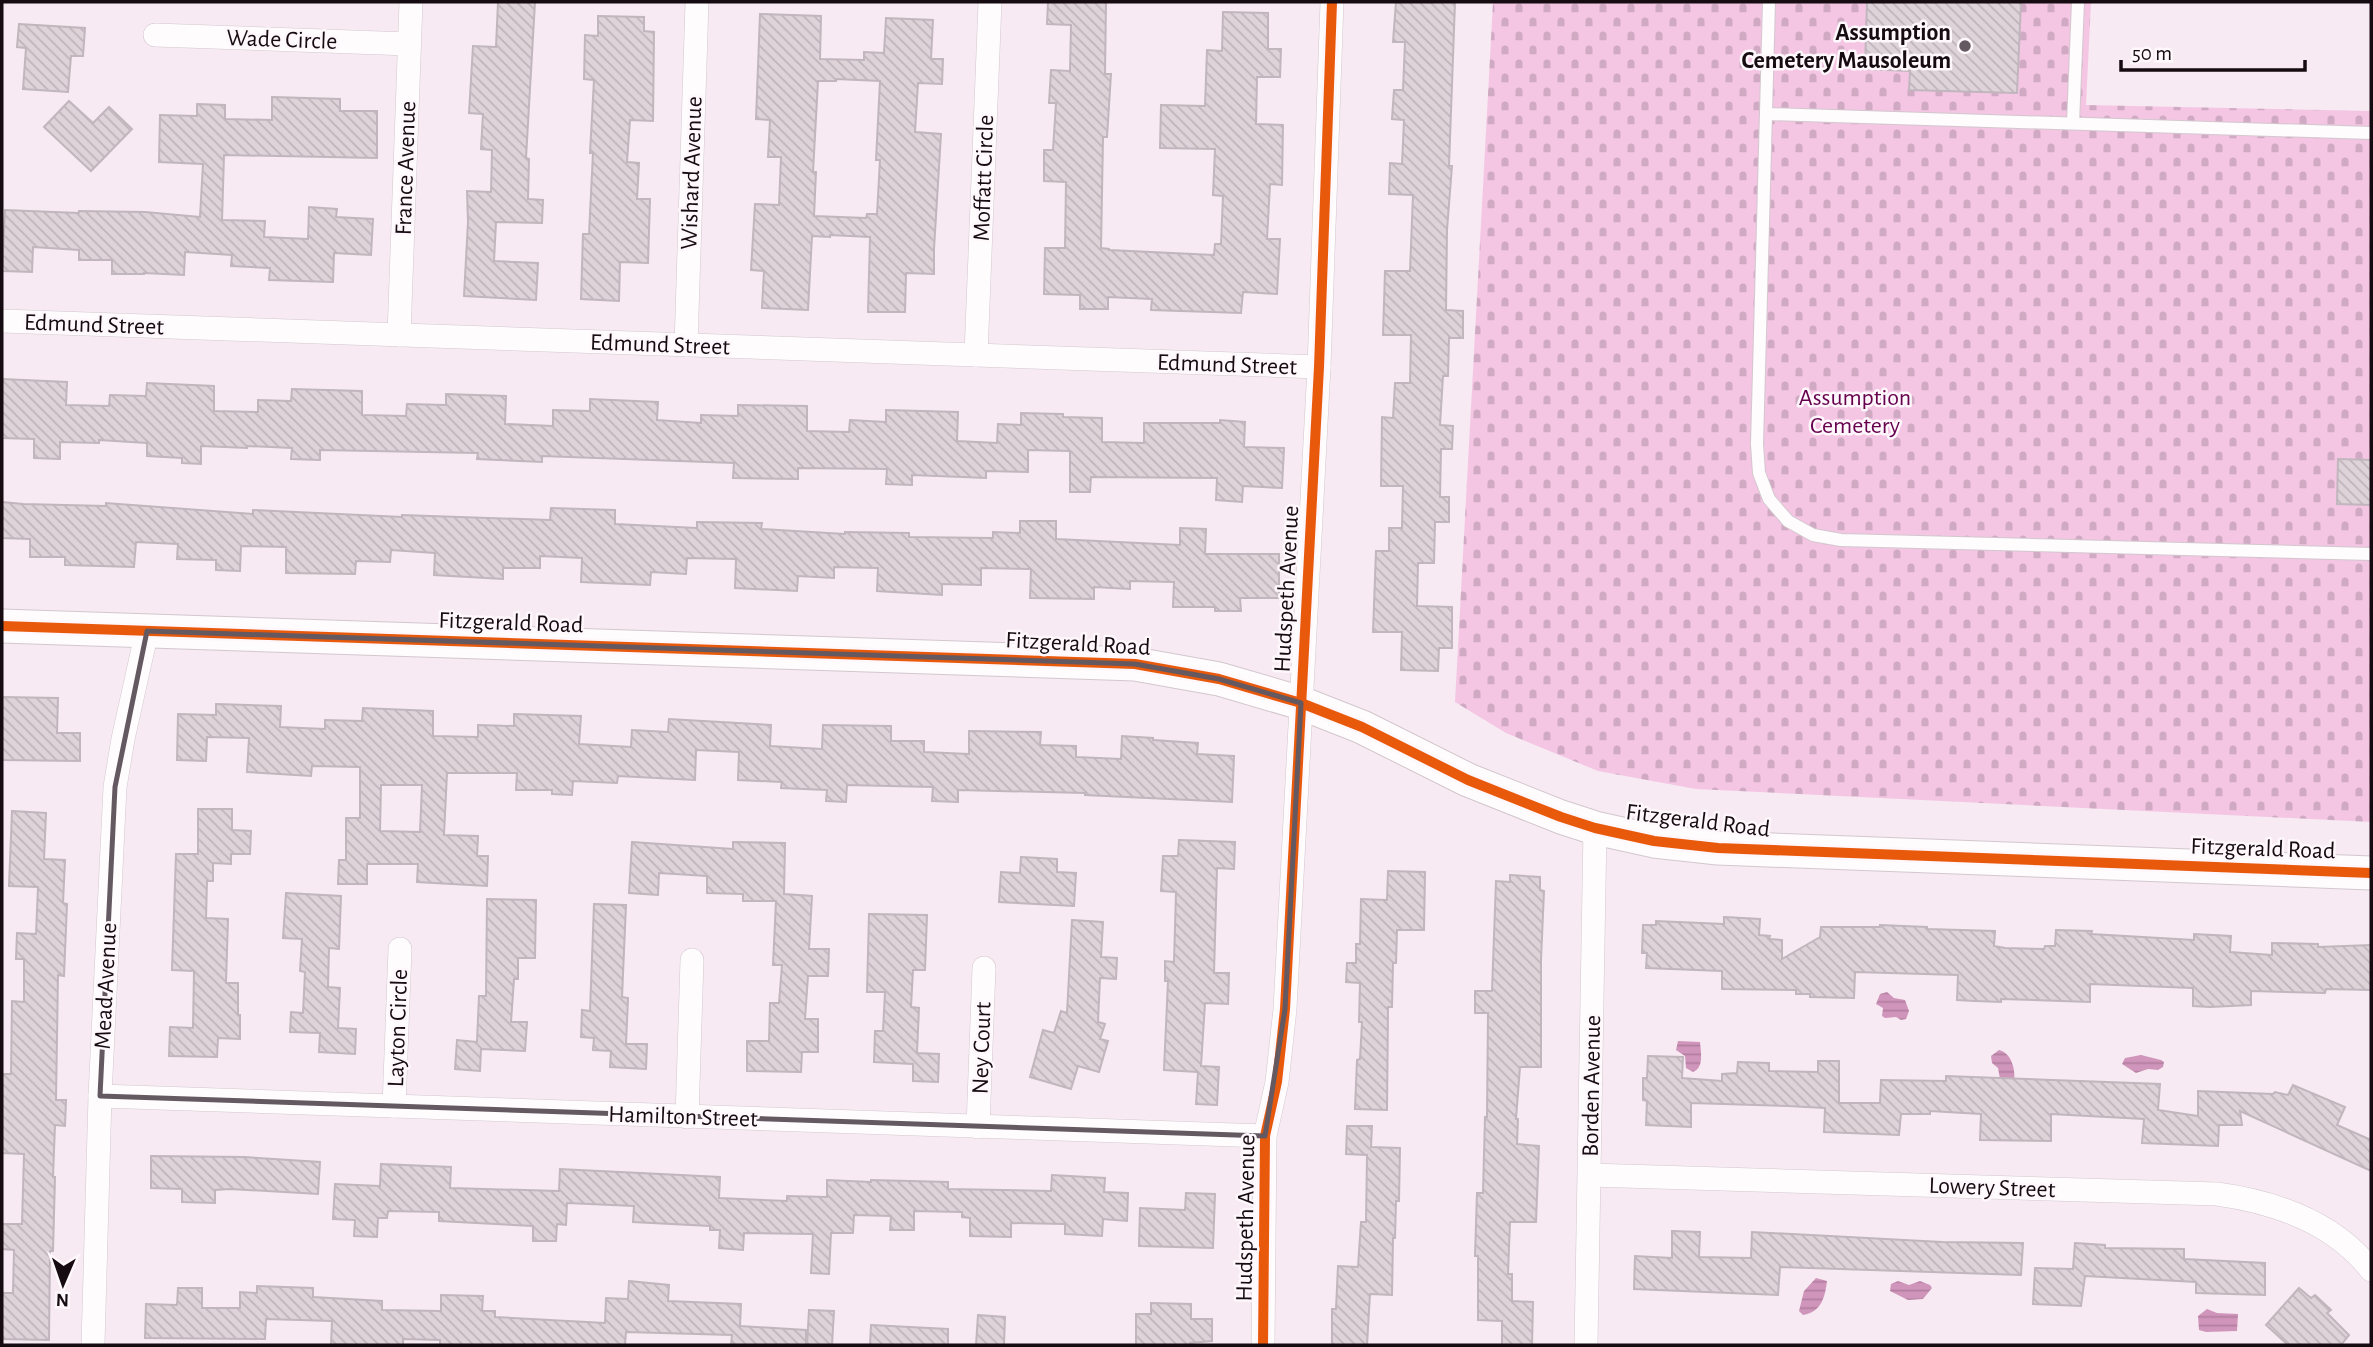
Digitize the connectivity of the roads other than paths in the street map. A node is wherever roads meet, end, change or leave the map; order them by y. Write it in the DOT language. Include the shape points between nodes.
graph roads {
  1 [pos="411,2"];
  2 [pos="697,2"];
  3 [pos="990,2"];
  4 [pos="1332,2"];
  5 [pos="1769,2"];
  6 [pos="2078,2"];
  7 [pos="155,35"];
  8 [pos="409,44"];
  9 [pos="1767,114"];
  10 [pos="2073,124"];
  11 [pos="2371,133"];
  12 [pos="2,321"];
  13 [pos="399,335"];
  14 [pos="685,345"];
  15 [pos="976,355"];
  16 [pos="1319,367"];
  17 [pos="2371,555"];
  18 [pos="2,626"];
  19 [pos="147,631"];
  20 [pos="1301,703"];
  21 [pos="1595,828"];
  22 [pos="2371,873"];
  23 [pos="400,949"];
  24 [pos="692,960"];
  25 [pos="984,968"];
  26 [pos="100,1096"];
  27 [pos="394,1106"];
  28 [pos="687,1117"];
  29 [pos="978,1127"];
  30 [pos="1265,1136"];
  31 [pos="1590,1175"];
  32 [pos="2371,1270"];
  33 [pos="93,1345"];
  34 [pos="1263,1345"];
  35 [pos="1586,1345"];
  1 -- 8 [label="street, France Avenue"];
  2 -- 14 [label="street, Wishard Avenue"];
  3 -- 15 [label="street, Moffatt Circle"];
  4 -- 16 [label="street, Hudspeth Avenue"];
  5 -- 9 [label="lane"];
  6 -- 10 [label="lane"];
  7 -- 8 [label="street, Wade Circle"];
  8 -- 13 [label="street, France Avenue"];
  9 -- 10 [label="lane"];
  9 -- 17 [label="lane" via="1757,444 1759,473 1769,499 1788,521 1813,535 1841,540"];
  10 -- 11 [label="lane"];
  12 -- 13 [label="street, Edmund Street"];
  13 -- 14 [label="street, Edmund Street"];
  14 -- 15 [label="street, Edmund Street"];
  15 -- 16 [label="street, Edmund Street"];
  16 -- 20 [label="street, Hudspeth Avenue"];
  18 -- 19 [label="main road, Fitzgerald Road"];
  19 -- 20 [label="main road, Fitzgerald Road" via="1135,664 1219,679"];
  19 -- 26 [label="street, Mead Avenue" via="114,787"];
  20 -- 21 [label="main road, Fitzgerald Road" via="1373,732 1468,780"];
  20 -- 30 [label="street, Hudspeth Avenue" via="1285,1009"];
  21 -- 22 [label="main road, Fitzgerald Road" via="1718,848"];
  21 -- 31 [label="street, Borden Avenue"];
  23 -- 27 [label="street, Layton Circle"];
  24 -- 28 [label="street"];
  25 -- 29 [label="street, Ney Court"];
  26 -- 27 [label="street, Hamilton Street"];
  26 -- 33 [label="street, Mead Avenue"];
  27 -- 28 [label="street, Hamilton Street"];
  28 -- 29 [label="street, Hamilton Street"];
  29 -- 30 [label="street, Hamilton Street"];
  30 -- 34 [label="street, Hudspeth Avenue"];
  31 -- 32 [label="street, Lowery Street" via="2217,1194 2289,1210 2330,1232"];
  31 -- 35 [label="street, Borden Avenue"];
}
